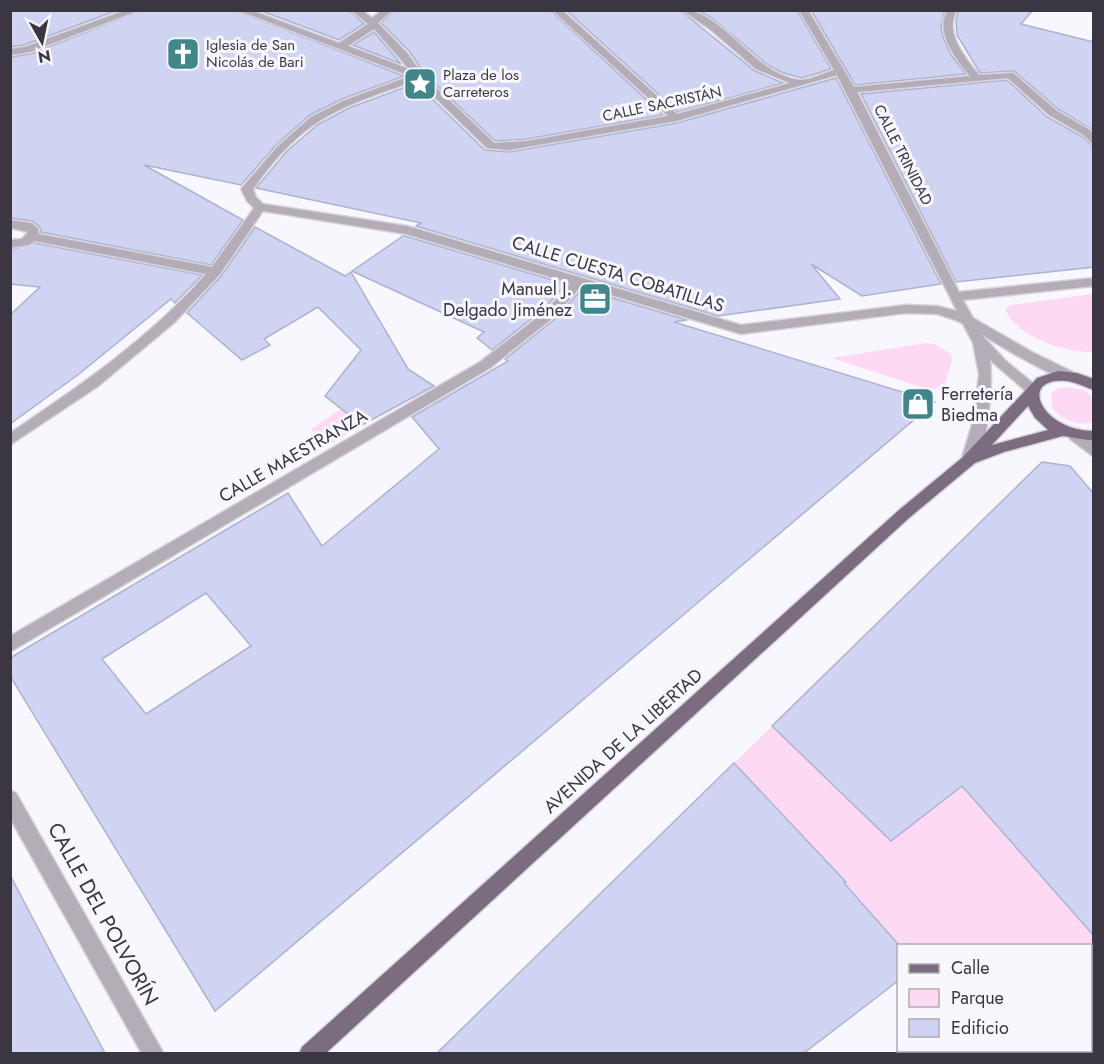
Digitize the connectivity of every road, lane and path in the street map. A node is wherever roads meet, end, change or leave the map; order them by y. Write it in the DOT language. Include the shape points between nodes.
graph roads {
  1 [pos="136,10"];
  2 [pos="241,10"];
  3 [pos="355,10"];
  4 [pos="388,10"];
  5 [pos="556,10"];
  6 [pos="686,10"];
  7 [pos="803,10"];
  8 [pos="952,10"];
  9 [pos="373,23"];
  10 [pos="340,46"];
  11 [pos="10,52"];
  12 [pos="840,71"];
  13 [pos="419,76"];
  14 [pos="976,77"];
  15 [pos="800,84"];
  16 [pos="851,90"];
  17 [pos="676,118"];
  18 [pos="1094,122"];
  19 [pos="1072,123"];
  20 [pos="1094,142"];
  21 [pos="260,207"];
  22 [pos="10,224"];
  23 [pos="33,237"];
  24 [pos="10,244"];
  25 [pos="215,272"];
  26 [pos="579,280"];
  27 [pos="1094,282"];
  28 [pos="957,296"];
  29 [pos="966,318"];
  30 [pos="977,339"];
  31 [pos="1083,379"];
  32 [pos="1094,385"];
  33 [pos="1033,391"];
  34 [pos="1069,433"];
  35 [pos="1094,436"];
  36 [pos="10,440"];
  37 [pos="1094,452"];
  38 [pos="968,461"];
  39 [pos="10,645"];
  40 [pos="10,799"];
  41 [pos="154,1053"];
  42 [pos="309,1053"];
  1 -- 11 [label="street" via="27,51"];
  2 -- 10 [label="street"];
  3 -- 9 [label="street"];
  4 -- 9 [label="street"];
  5 -- 17 [label="street"];
  6 -- 15 [label="street" via="759,66"];
  7 -- 12 [label="street, CALLE TRINIDAD"];
  8 -- 14 [label="street" via="945,24 956,49"];
  9 -- 10 [label="street"];
  9 -- 13 [label="street"];
  10 -- 13 [label="street"];
  12 -- 15 [label="street, CALLE SACRISTÁN"];
  12 -- 16 [label="street, CALLE TRINIDAD"];
  13 -- 17 [label="street, CALLE SACRISTÁN" via="487,145 503,147"];
  13 -- 21 [label="street" via="321,115 252,180 247,189"];
  14 -- 16 [label="street"];
  14 -- 19 [label="street" via="1012,76 1053,113"];
  15 -- 17 [label="street, CALLE SACRISTÁN"];
  16 -- 28 [label="street, CALLE TRINIDAD"];
  18 -- 19 [label="street"];
  19 -- 20 [label="street"];
  21 -- 25 [label="street"];
  21 -- 26 [label="street, CALLE CUESTA COBATILLAS" via="407,230"];
  22 -- 23 [label="street" via="31,228"];
  23 -- 24 [label="street"];
  23 -- 25 [label="street"];
  25 -- 36 [label="street" via="120,363"];
  26 -- 29 [label="street, CALLE CUESTA COBATILLAS" via="741,330 927,307"];
  26 -- 39 [label="street, CALLE MAESTRANZA" via="551,314 485,365"];
  27 -- 28 [label="street"];
  28 -- 29 [label="street, CALLE TRINIDAD"];
  29 -- 30 [label="street, CALLE TRINIDAD"];
  29 -- 31 [label="street" via="1011,347"];
  30 -- 33 [label="street, CALLE TRINIDAD"];
  30 -- 38 [label="street" via="985,362 986,390 980,427"];
  31 -- 32 [label="main road"];
  31 -- 33 [label="main road" via="1050,377"];
  33 -- 34 [label="main road" via="1034,407 1040,416"];
  33 -- 38 [label="main road, AVENIDA DE LA LIBERTAD"];
  34 -- 35 [label="main road"];
  34 -- 37 [label="street"];
  34 -- 38 [label="main road, AVENIDA DE LA LIBERTAD" via="1000,447"];
  38 -- 42 [label="main road, AVENIDA DE LA LIBERTAD" via="904,514"];
  40 -- 41 [label="street, CALLE DEL POLVORÍN"];
}
